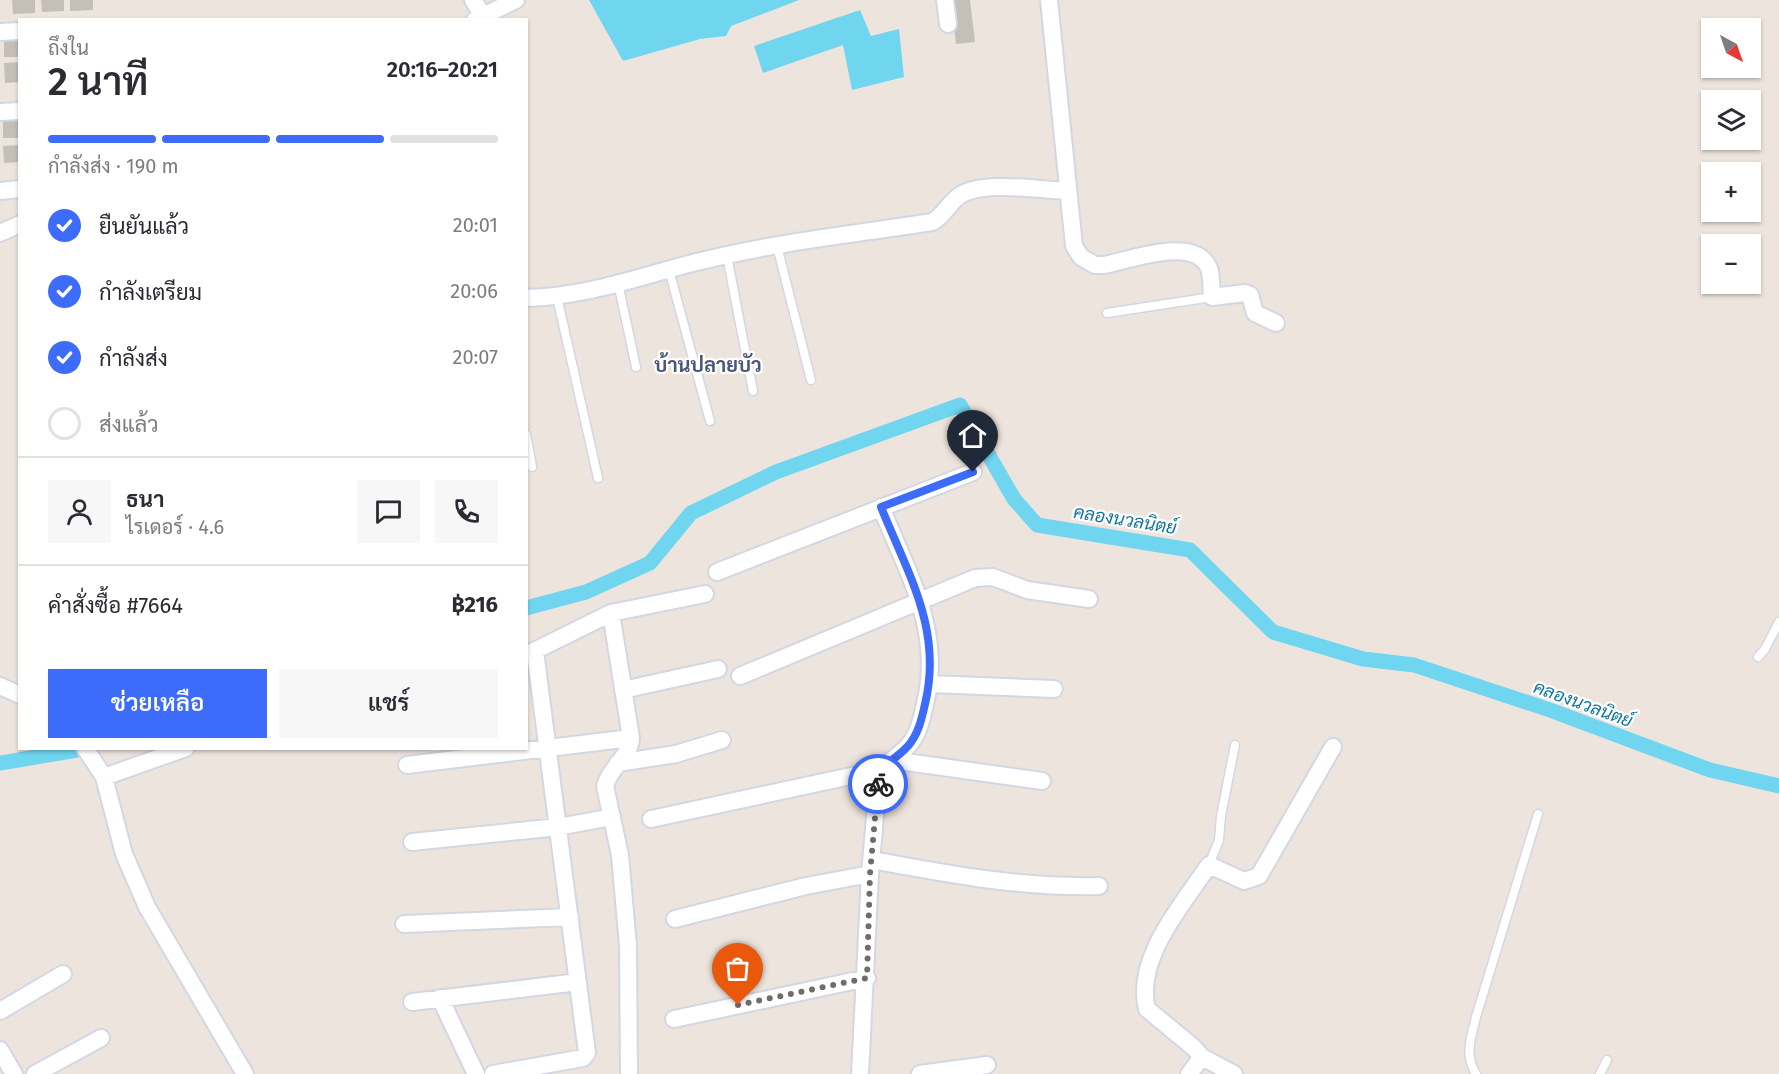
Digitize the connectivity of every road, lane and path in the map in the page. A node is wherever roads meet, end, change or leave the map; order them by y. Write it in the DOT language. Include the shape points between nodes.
graph roads {
  1 [pos="473,0"];
  2 [pos="516,0"];
  3 [pos="945,0"];
  4 [pos="1049,0"];
  5 [pos="479,18"];
  6 [pos="948,24"];
  7 [pos="18,31"];
  8 [pos="0,32"];
  9 [pos="18,111"];
  10 [pos="0,112"];
  11 [pos="18,189"];
  12 [pos="0,191"];
  13 [pos="1067,191"];
  14 [pos="18,225"];
  15 [pos="0,233"];
  16 [pos="777,246"];
  17 [pos="727,256"];
  18 [pos="669,270"];
  19 [pos="618,283"];
  20 [pos="557,297"];
  21 [pos="1212,297"];
  22 [pos="528,298"];
  23 [pos="1107,313"];
  24 [pos="1276,323"];
  25 [pos="636,367"];
  26 [pos="811,380"];
  27 [pos="753,390"];
  28 [pos="710,421"];
  29 [pos="528,445"];
  30 [pos="532,467"];
  31 [pos="973,472"];
  32 [pos="598,478"];
  33 [pos="881,507"];
  34 [pos="717,572"];
  35 [pos="705,594"];
  36 [pos="1089,598"];
  37 [pos="919,600"];
  38 [pos="611,613"];
  39 [pos="1779,622"];
  40 [pos="531,653"];
  41 [pos="1758,657"];
  42 [pos="718,669"];
  43 [pos="740,676"];
  44 [pos="930,684"];
  45 [pos="0,686"];
  46 [pos="1053,689"];
  47 [pos="623,690"];
  48 [pos="18,694"];
  49 [pos="631,738"];
  50 [pos="722,740"];
  51 [pos="1235,746"];
  52 [pos="547,747"];
  53 [pos="1333,747"];
  54 [pos="528,749"];
  55 [pos="87,750"];
  56 [pos="179,750"];
  57 [pos="524,750"];
  58 [pos="618,763"];
  59 [pos="406,765"];
  60 [pos="885,765"];
  61 [pos="100,772"];
  62 [pos="1042,781"];
  63 [pos="1538,814"];
  64 [pos="612,817"];
  65 [pos="651,819"];
  66 [pos="558,827"];
  67 [pos="412,842"];
  68 [pos="1209,866"];
  69 [pos="871,867"];
  70 [pos="1099,886"];
  71 [pos="570,916"];
  72 [pos="675,919"];
  73 [pos="404,924"];
  74 [pos="63,974"];
  75 [pos="867,978"];
  76 [pos="578,982"];
  77 [pos="440,998"];
  78 [pos="412,1002"];
  79 [pos="0,1011"];
  80 [pos="674,1019"];
  81 [pos="101,1038"];
  82 [pos="0,1050"];
  83 [pos="1202,1058"];
  84 [pos="1607,1060"];
  85 [pos="987,1065"];
  86 [pos="528,1071"];
  87 [pos="510,1072"];
  88 [pos="14,1074"];
  89 [pos="35,1074"];
  90 [pos="245,1074"];
  91 [pos="476,1074"];
  92 [pos="493,1074"];
  93 [pos="629,1074"];
  94 [pos="860,1074"];
  95 [pos="920,1074"];
  96 [pos="1189,1074"];
  97 [pos="1234,1074"];
  98 [pos="1476,1074"];
  99 [pos="1600,1074"];
  1 -- 5 [label="street"];
  2 -- 5 [label="street"];
  3 -- 6 [label="street"];
  4 -- 13 [label="street"];
  7 -- 8 [label="street"];
  9 -- 10 [label="street"];
  11 -- 12 [label="street"];
  13 -- 16 [label="street" via="981,188 958,196 942,217 932,222"];
  13 -- 21 [label="street" via="1074,246 1081,257 1104,265 1178,250 1195,253 1210,271"];
  14 -- 15 [label="street"];
  16 -- 17 [label="street"];
  16 -- 26 [label="lane"];
  17 -- 18 [label="street"];
  17 -- 27 [label="lane"];
  18 -- 19 [label="street"];
  18 -- 28 [label="lane"];
  19 -- 20 [label="street"];
  19 -- 25 [label="lane"];
  20 -- 22 [label="street"];
  20 -- 32 [label="lane"];
  21 -- 23 [label="lane"];
  21 -- 24 [label="street" via="1250,295 1255,313"];
  29 -- 30 [label="lane"];
  31 -- 33 [label="street"];
  33 -- 34 [label="street"];
  33 -- 37 [label="street"];
  35 -- 38 [label="street"];
  36 -- 37 [label="street" via="1027,590 993,578 975,578"];
  37 -- 43 [label="street"];
  37 -- 44 [label="street" via="931,651"];
  38 -- 40 [label="street"];
  38 -- 47 [label="street"];
  39 -- 41 [label="lane"];
  40 -- 52 [label="street"];
  42 -- 47 [label="street"];
  44 -- 46 [label="street"];
  44 -- 60 [label="street" via="921,722 909,746"];
  45 -- 48 [label="street"];
  47 -- 49 [label="street"];
  49 -- 52 [label="street"];
  49 -- 58 [label="street" via="630,747"];
  50 -- 58 [label="street" via="676,754"];
  51 -- 68 [label="lane" via="1219,840"];
  52 -- 54 [label="street"];
  52 -- 66 [label="street"];
  53 -- 68 [label="street" via="1259,876 1244,881"];
  55 -- 61 [label="street"];
  56 -- 61 [label="street"];
  57 -- 59 [label="street"];
  58 -- 64 [label="street" via="606,786"];
  60 -- 62 [label="street"];
  60 -- 65 [label="street"];
  60 -- 69 [label="street"];
  61 -- 90 [label="street" via="124,854 147,907"];
  63 -- 98 [label="lane" via="1473,1028 1468,1051"];
  64 -- 66 [label="street"];
  64 -- 93 [label="street" via="620,855 628,946"];
  66 -- 67 [label="street"];
  66 -- 71 [label="street"];
  68 -- 83 [label="street" via="1157,945 1145,992 1147,1009"];
  69 -- 70 [label="street" via="994,882"];
  69 -- 72 [label="street"];
  69 -- 75 [label="street"];
  71 -- 73 [label="street"];
  71 -- 76 [label="street"];
  74 -- 79 [label="street"];
  75 -- 80 [label="street"];
  75 -- 94 [label="street"];
  76 -- 77 [label="street"];
  76 -- 86 [label="street" via="587,1053 583,1058"];
  77 -- 78 [label="street"];
  77 -- 91 [label="street"];
  81 -- 89 [label="street"];
  82 -- 88 [label="street"];
  83 -- 96 [label="street"];
  83 -- 97 [label="street"];
  84 -- 99 [label="lane"];
  85 -- 95 [label="street"];
  86 -- 87 [label="street"];
  87 -- 92 [label="street"];
}
